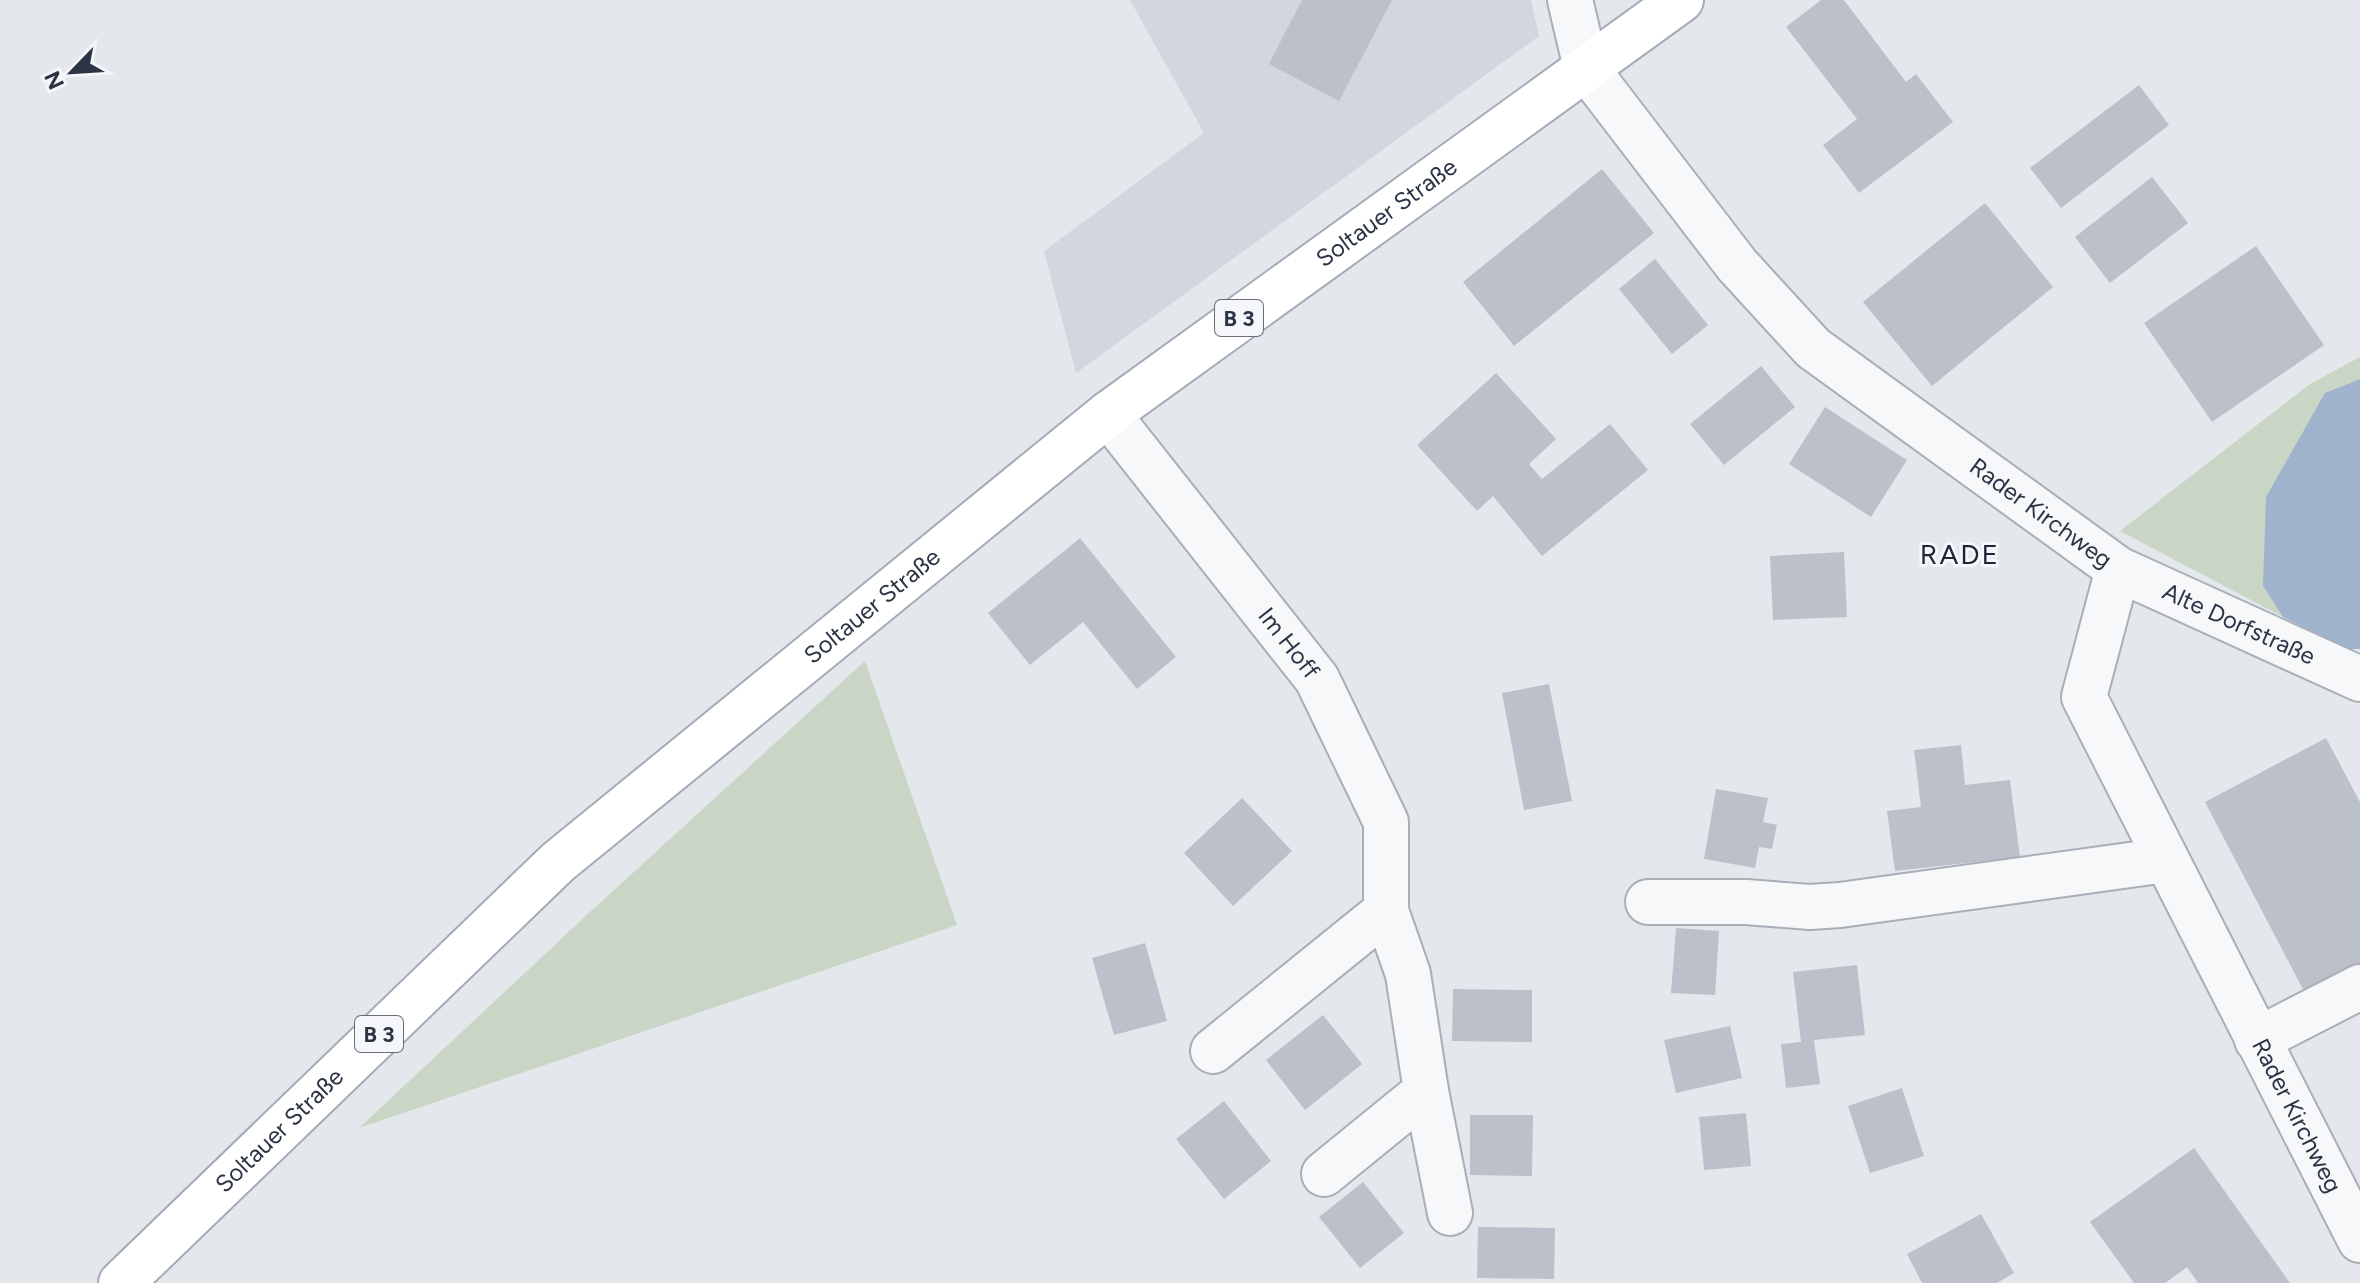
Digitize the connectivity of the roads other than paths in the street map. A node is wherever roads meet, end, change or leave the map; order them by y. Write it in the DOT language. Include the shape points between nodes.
graph roads {
  1 [pos="1570,0"];
  2 [pos="1681,0"];
  3 [pos="1586,68"];
  4 [pos="1108,414"];
  5 [pos="2118,569"];
  6 [pos="2360,679"];
  7 [pos="2166,860"];
  8 [pos="1648,902"];
  9 [pos="1386,911"];
  10 [pos="2360,987"];
  11 [pos="2257,1040"];
  12 [pos="1213,1051"];
  13 [pos="1426,1091"];
  14 [pos="1324,1174"];
  15 [pos="1450,1213"];
  16 [pos="2355,1222"];
  17 [pos="121,1283"];
  1 -- 3 [label="street"];
  2 -- 3 [label="main road, Soltauer Straße / B 3"];
  3 -- 4 [label="main road, Soltauer Straße / B 3"];
  3 -- 5 [label="street, Rader Kirchweg" via="1737,265 1813,348"];
  4 -- 9 [label="street, Im Hoff" via="1317,679 1386,822"];
  4 -- 17 [label="main road, Soltauer Straße / B 3" via="558,862"];
  5 -- 6 [label="street, Alte Dorfstraße"];
  5 -- 7 [label="street, Rader Kirchweg" via="2084,697"];
  7 -- 8 [label="street" via="1840,905"];
  7 -- 11 [label="street, Rader Kirchweg"];
  9 -- 12 [label="street"];
  9 -- 13 [label="street, Im Hoff" via="1408,974"];
  10 -- 11 [label="street"];
  11 -- 16 [label="street, Rader Kirchweg"];
  13 -- 14 [label="street"];
  13 -- 15 [label="street, Im Hoff"];
}
